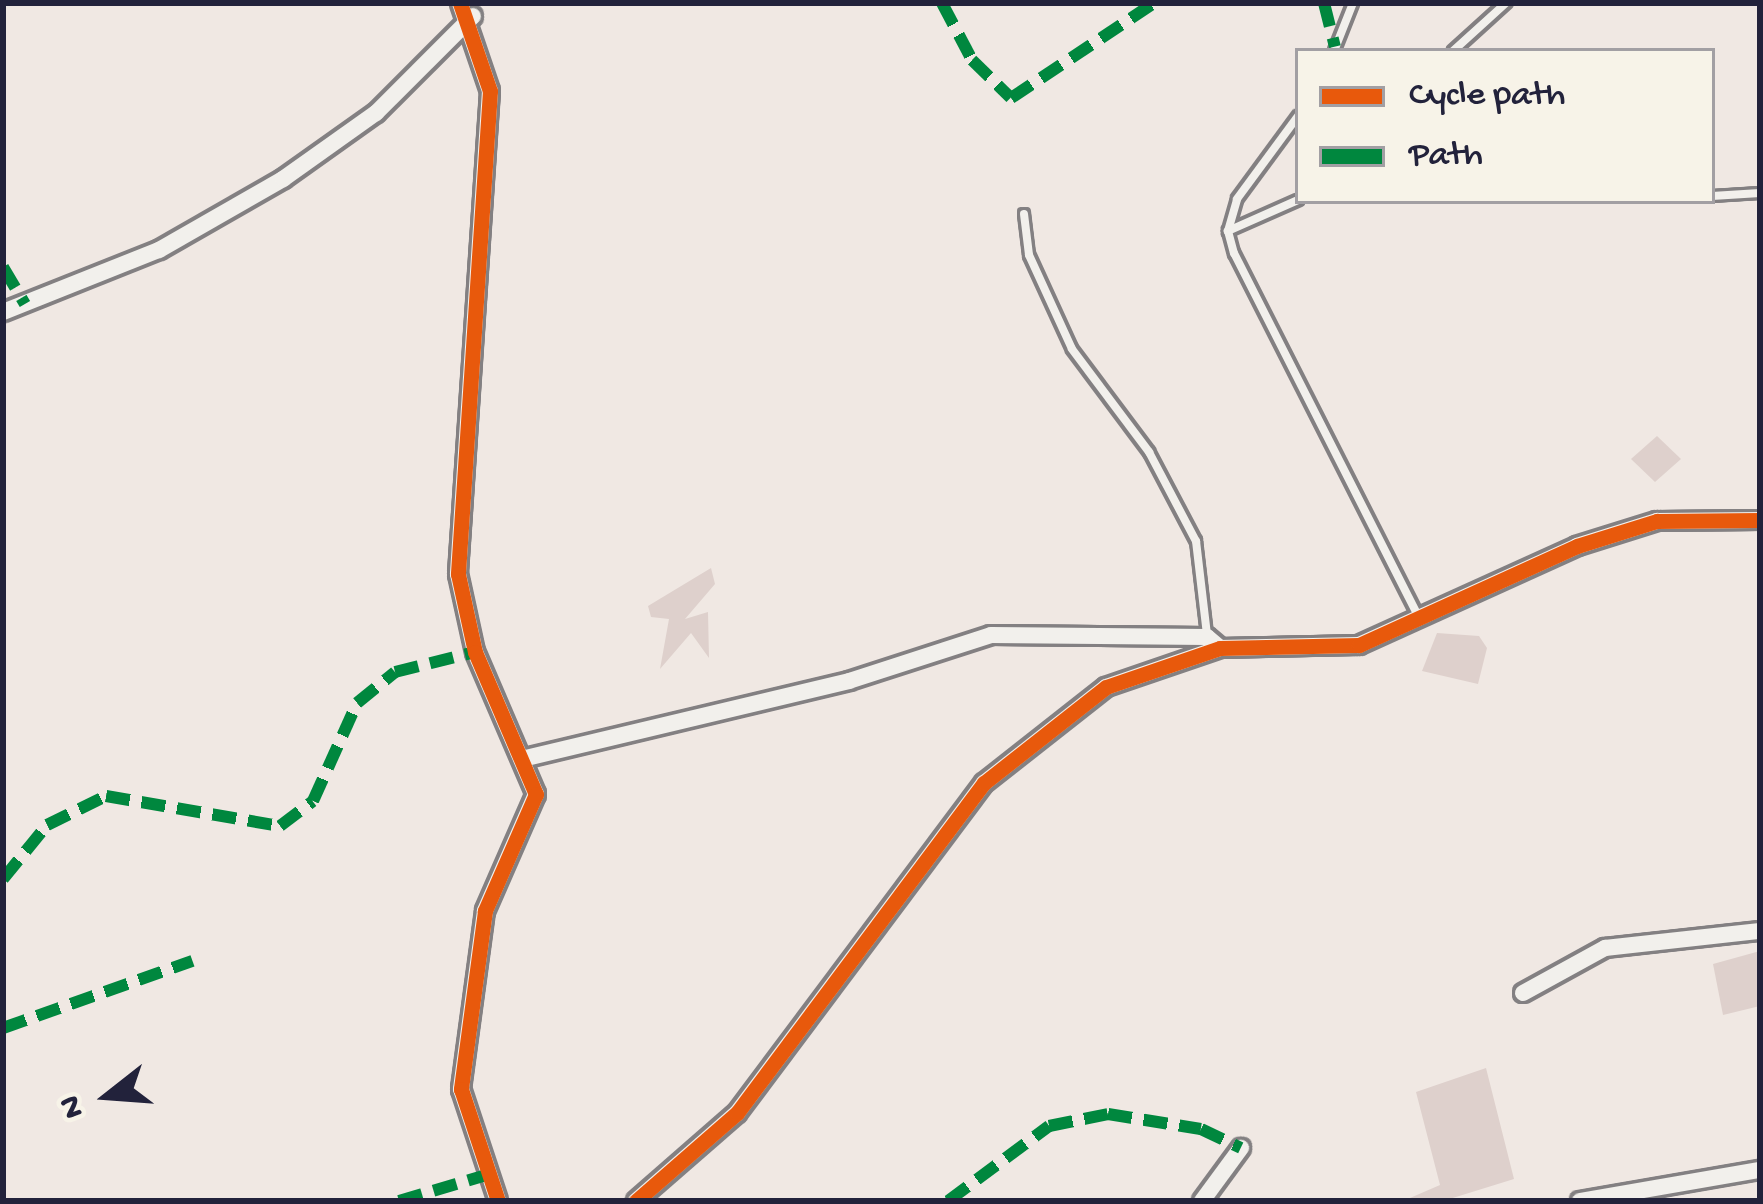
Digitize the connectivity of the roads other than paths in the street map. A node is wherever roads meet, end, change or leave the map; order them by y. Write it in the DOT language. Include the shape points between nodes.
graph roads {
  1 [pos="460,3"];
  2 [pos="472,3"];
  3 [pos="1354,3"];
  4 [pos="1506,3"];
  5 [pos="473,24"];
  6 [pos="1335,48"];
  7 [pos="1457,48"];
  8 [pos="1295,120"];
  9 [pos="1760,194"];
  10 [pos="1715,196"];
  11 [pos="1295,201"];
  12 [pos="1024,214"];
  13 [pos="1228,231"];
  14 [pos="3,312"];
  15 [pos="1760,520"];
  16 [pos="1419,617"];
  17 [pos="1214,642"];
  18 [pos="526,758"];
  19 [pos="1760,931"];
  20 [pos="1523,993"];
  21 [pos="1241,1148"];
  22 [pos="1760,1170"];
  23 [pos="498,1201"];
  24 [pos="636,1201"];
  25 [pos="1202,1201"];
  26 [pos="1580,1201"];
  1 -- 5 [label="street"];
  2 -- 5 [label="street"];
  3 -- 6 [label="lane"];
  4 -- 7 [label="lane"];
  5 -- 14 [label="street" via="376,113 283,179 159,250"];
  5 -- 18 [label="street" via="490,92 458,574 475,652"];
  8 -- 13 [label="lane" via="1237,199"];
  9 -- 10 [label="lane"];
  11 -- 13 [label="lane"];
  12 -- 17 [label="lane" via="1029,255 1072,349 1149,452 1196,542"];
  13 -- 16 [label="lane" via="1308,413"];
  15 -- 16 [label="street" via="1657,521 1614,532"];
  16 -- 17 [label="street" via="1359,645"];
  17 -- 18 [label="street" via="991,634 849,681"];
  17 -- 24 [label="street" via="1106,687 1013,753 934,842 737,1113"];
  18 -- 23 [label="street" via="536,794 485,911 461,1089"];
  19 -- 20 [label="street" via="1605,948"];
  21 -- 25 [label="street"];
  22 -- 26 [label="street"];
}
